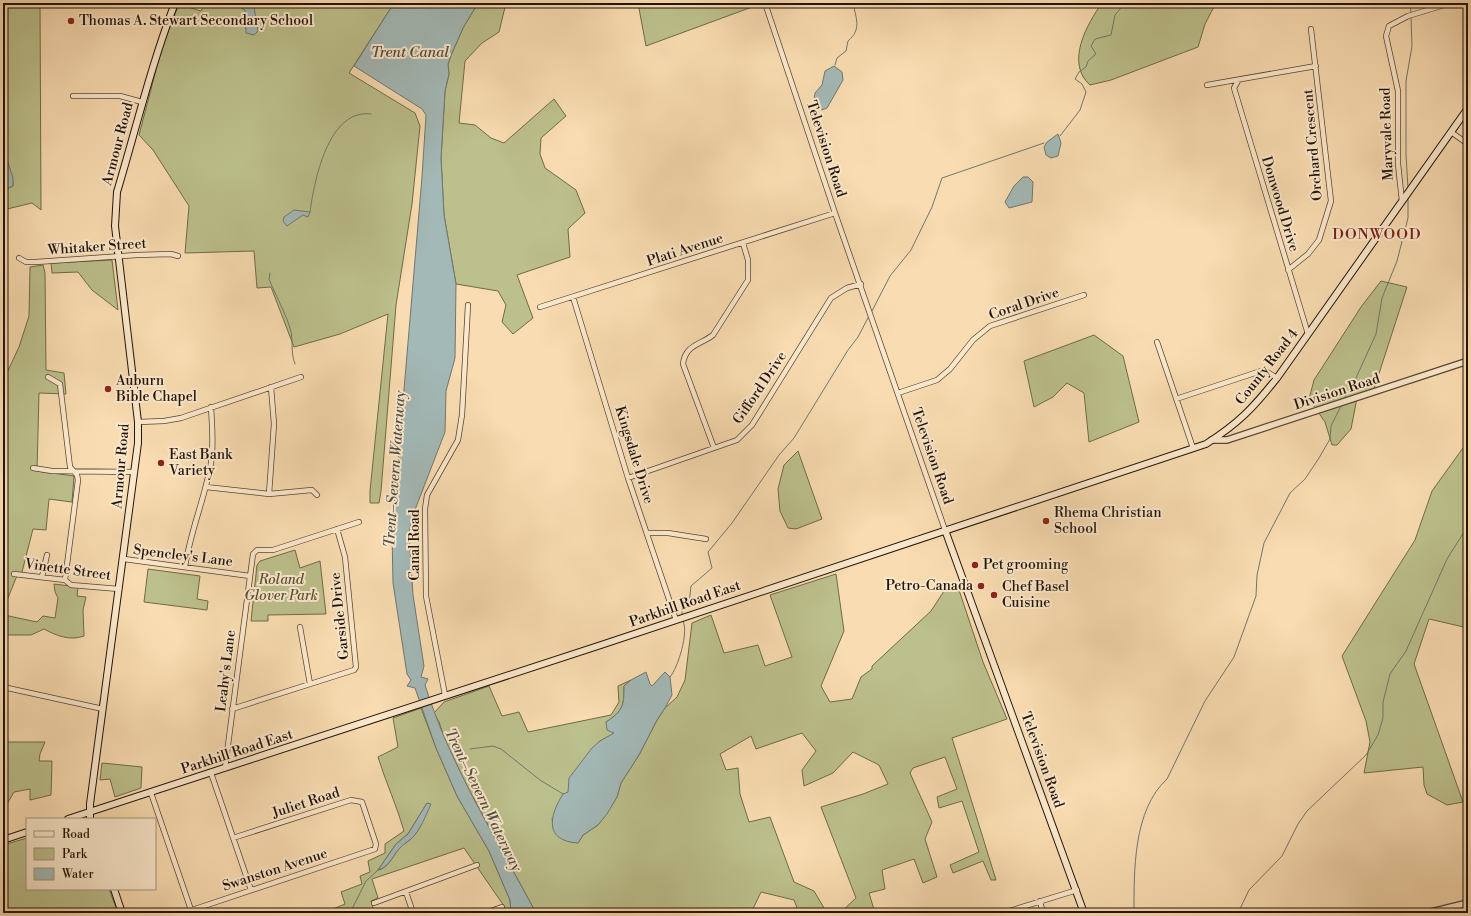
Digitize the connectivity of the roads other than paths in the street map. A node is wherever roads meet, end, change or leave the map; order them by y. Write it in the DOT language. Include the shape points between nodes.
graph roads {
  1 [pos="175,3"];
  2 [pos="765,3"];
  3 [pos="1441,6"];
  4 [pos="1311,29"];
  5 [pos="1316,66"];
  6 [pos="1238,81"];
  7 [pos="1207,86"];
  8 [pos="73,96"];
  9 [pos="142,102"];
  10 [pos="1468,108"];
  11 [pos="1451,132"];
  12 [pos="1468,144"];
  13 [pos="1402,202"];
  14 [pos="835,213"];
  15 [pos="743,243"];
  16 [pos="178,256"];
  17 [pos="119,257"];
  18 [pos="19,258"];
  19 [pos="1288,270"];
  20 [pos="861,284"];
  21 [pos="1084,295"];
  22 [pos="573,297"];
  23 [pos="468,305"];
  24 [pos="540,307"];
  25 [pos="1308,334"];
  26 [pos="1156,342"];
  27 [pos="1468,355"];
  28 [pos="1467,361"];
  29 [pos="48,377"];
  30 [pos="301,377"];
  31 [pos="1277,378"];
  32 [pos="271,387"];
  33 [pos="898,393"];
  34 [pos="1176,400"];
  35 [pos="211,407"];
  36 [pos="138,422"];
  37 [pos="1212,440"];
  38 [pos="714,448"];
  39 [pos="1193,448"];
  40 [pos="33,468"];
  41 [pos="74,472"];
  42 [pos="135,472"];
  43 [pos="628,478"];
  44 [pos="206,487"];
  45 [pos="269,494"];
  46 [pos="317,496"];
  47 [pos="359,522"];
  48 [pos="337,529"];
  49 [pos="945,530"];
  50 [pos="647,533"];
  51 [pos="706,539"];
  52 [pos="47,555"];
  53 [pos="124,559"];
  54 [pos="185,568"];
  55 [pos="14,574"];
  56 [pos="250,576"];
  57 [pos="42,577"];
  58 [pos="65,580"];
  59 [pos="119,589"];
  60 [pos="676,620"];
  61 [pos="300,627"];
  62 [pos="310,684"];
  63 [pos="3,687"];
  64 [pos="445,695"];
  65 [pos="103,709"];
  66 [pos="232,709"];
  67 [pos="225,768"];
  68 [pos="211,773"];
  69 [pos="151,793"];
  70 [pos="90,812"];
  71 [pos="71,818"];
  72 [pos="90,818"];
  73 [pos="26,832"];
  74 [pos="233,838"];
  75 [pos="3,840"];
  76 [pos="375,849"];
  77 [pos="478,865"];
  78 [pos="114,890"];
  79 [pos="250,890"];
  80 [pos="1076,890"];
  81 [pos="406,892"];
  82 [pos="1040,901"];
  83 [pos="374,903"];
  84 [pos="1468,903"];
  85 [pos="202,906"];
  86 [pos="502,907"];
  87 [pos="191,910"];
  88 [pos="122,913"];
  89 [pos="183,913"];
  90 [pos="204,913"];
  91 [pos="413,913"];
  92 [pos="485,913"];
  93 [pos="1003,913"];
  94 [pos="1043,913"];
  95 [pos="1084,913"];
  96 [pos="1427,913"];
  1 -- 9 [label="main road, Armour Road" via="162,35"];
  2 -- 14 [label="street, Television Road"];
  3 -- 13 [label="street, Maryvale Road" via="1408,16 1389,26 1386,36 1398,91 1398,164"];
  4 -- 5 [label="street, Orchard Crescent"];
  5 -- 6 [label="street"];
  5 -- 19 [label="street, Orchard Crescent" via="1331,201 1319,240 1308,254"];
  6 -- 7 [label="street"];
  6 -- 19 [label="street, Donwood Drive" via="1234,88"];
  8 -- 9 [label="street" via="120,96"];
  9 -- 17 [label="main road, Armour Road" via="118,192 115,226"];
  10 -- 11 [label="main road, County Road 4"];
  11 -- 12 [label="street"];
  11 -- 13 [label="main road, County Road 4"];
  13 -- 25 [label="main road, County Road 4"];
  14 -- 15 [label="street, Plati Avenue"];
  14 -- 20 [label="street, Television Road"];
  15 -- 22 [label="street, Plati Avenue"];
  15 -- 38 [label="street" via="748,260 748,280 713,335 684,354 683,364"];
  16 -- 17 [label="street, Whitaker Street" via="171,254"];
  17 -- 18 [label="street, Whitaker Street" via="36,262 26,262"];
  17 -- 36 [label="main road, Armour Road"];
  19 -- 25 [label="street, Donwood Drive"];
  20 -- 33 [label="street, Television Road"];
  20 -- 38 [label="street, Gifford Drive" via="847,288 831,298 752,426 737,440"];
  21 -- 33 [label="street, Coral Drive" via="990,326 973,340 950,369 937,380"];
  22 -- 24 [label="street, Plati Avenue"];
  22 -- 43 [label="street, Kingsdale Drive"];
  23 -- 64 [label="street, Canal Road" via="462,415 458,440 427,495 425,509 426,596"];
  25 -- 31 [label="main road, County Road 4"];
  26 -- 34 [label="street"];
  27 -- 28 [label="street"];
  28 -- 37 [label="street, Division Road" via="1227,440"];
  29 -- 41 [label="street" via="60,384 69,461"];
  30 -- 32 [label="street"];
  31 -- 34 [label="street" via="1264,370"];
  31 -- 37 [label="main road, County Road 4" via="1243,418"];
  32 -- 35 [label="street"];
  32 -- 45 [label="street" via="274,424"];
  33 -- 49 [label="street, Television Road"];
  34 -- 39 [label="street"];
  35 -- 36 [label="street" via="182,418"];
  35 -- 44 [label="street" via="212,461"];
  36 -- 42 [label="main road, Armour Road"];
  37 -- 39 [label="main road, County Road 4"];
  38 -- 43 [label="street, Gifford Drive"];
  39 -- 49 [label="main road, County Road 4"];
  40 -- 41 [label="street"];
  41 -- 42 [label="street"];
  41 -- 58 [label="street" via="78,480"];
  42 -- 53 [label="main road, Armour Road"];
  43 -- 50 [label="street, Kingsdale Drive"];
  44 -- 45 [label="street"];
  44 -- 54 [label="street" via="188,547"];
  45 -- 46 [label="street" via="312,490"];
  47 -- 48 [label="street, Spencley's Lane"];
  48 -- 56 [label="street, Spencley's Lane" via="273,550 257,550 252,556"];
  48 -- 62 [label="street, Garside Drive" via="345,556 356,668"];
  49 -- 60 [label="main road, Parkhill Road East"];
  49 -- 80 [label="main road, Television Road"];
  50 -- 51 [label="street" via="668,533"];
  50 -- 60 [label="street, Kingsdale Drive"];
  52 -- 57 [label="street"];
  53 -- 54 [label="street, Spencley's Lane"];
  53 -- 59 [label="main road, Armour Road"];
  54 -- 56 [label="street, Spencley's Lane"];
  55 -- 57 [label="street, Vinette Street"];
  56 -- 66 [label="street, Leahy's Lane"];
  57 -- 58 [label="street, Vinette Street"];
  58 -- 59 [label="street, Vinette Street" via="72,585"];
  59 -- 65 [label="main road, Armour Road"];
  60 -- 64 [label="main road, Parkhill Road East"];
  61 -- 62 [label="street"];
  62 -- 66 [label="street, Garside Drive"];
  63 -- 65 [label="street"];
  64 -- 67 [label="main road, Parkhill Road East"];
  65 -- 70 [label="main road, Armour Road"];
  66 -- 67 [label="street, Leahy's Lane"];
  67 -- 68 [label="main road, Parkhill Road East"];
  68 -- 69 [label="main road, Parkhill Road East"];
  68 -- 74 [label="street"];
  69 -- 70 [label="main road, Parkhill Road East"];
  69 -- 87 [label="street"];
  70 -- 71 [label="main road, Parkhill Road East"];
  70 -- 72 [label="main road, Armour Road"];
  73 -- 75 [label="main road"];
  74 -- 76 [label="street, Juliet Road" via="351,800 362,802 376,844"];
  74 -- 79 [label="street"];
  76 -- 79 [label="street, Swanston Avenue"];
  77 -- 81 [label="street"];
  78 -- 88 [label="main road"];
  79 -- 85 [label="street, Swanston Avenue"];
  80 -- 82 [label="street"];
  80 -- 95 [label="main road, Television Road"];
  81 -- 83 [label="street"];
  81 -- 91 [label="street"];
  82 -- 93 [label="street"];
  82 -- 94 [label="street"];
  84 -- 96 [label="street"];
  85 -- 87 [label="street, Swanston Avenue"];
  85 -- 90 [label="street"];
  86 -- 92 [label="street"];
  87 -- 89 [label="street, Swanston Avenue"];
}
